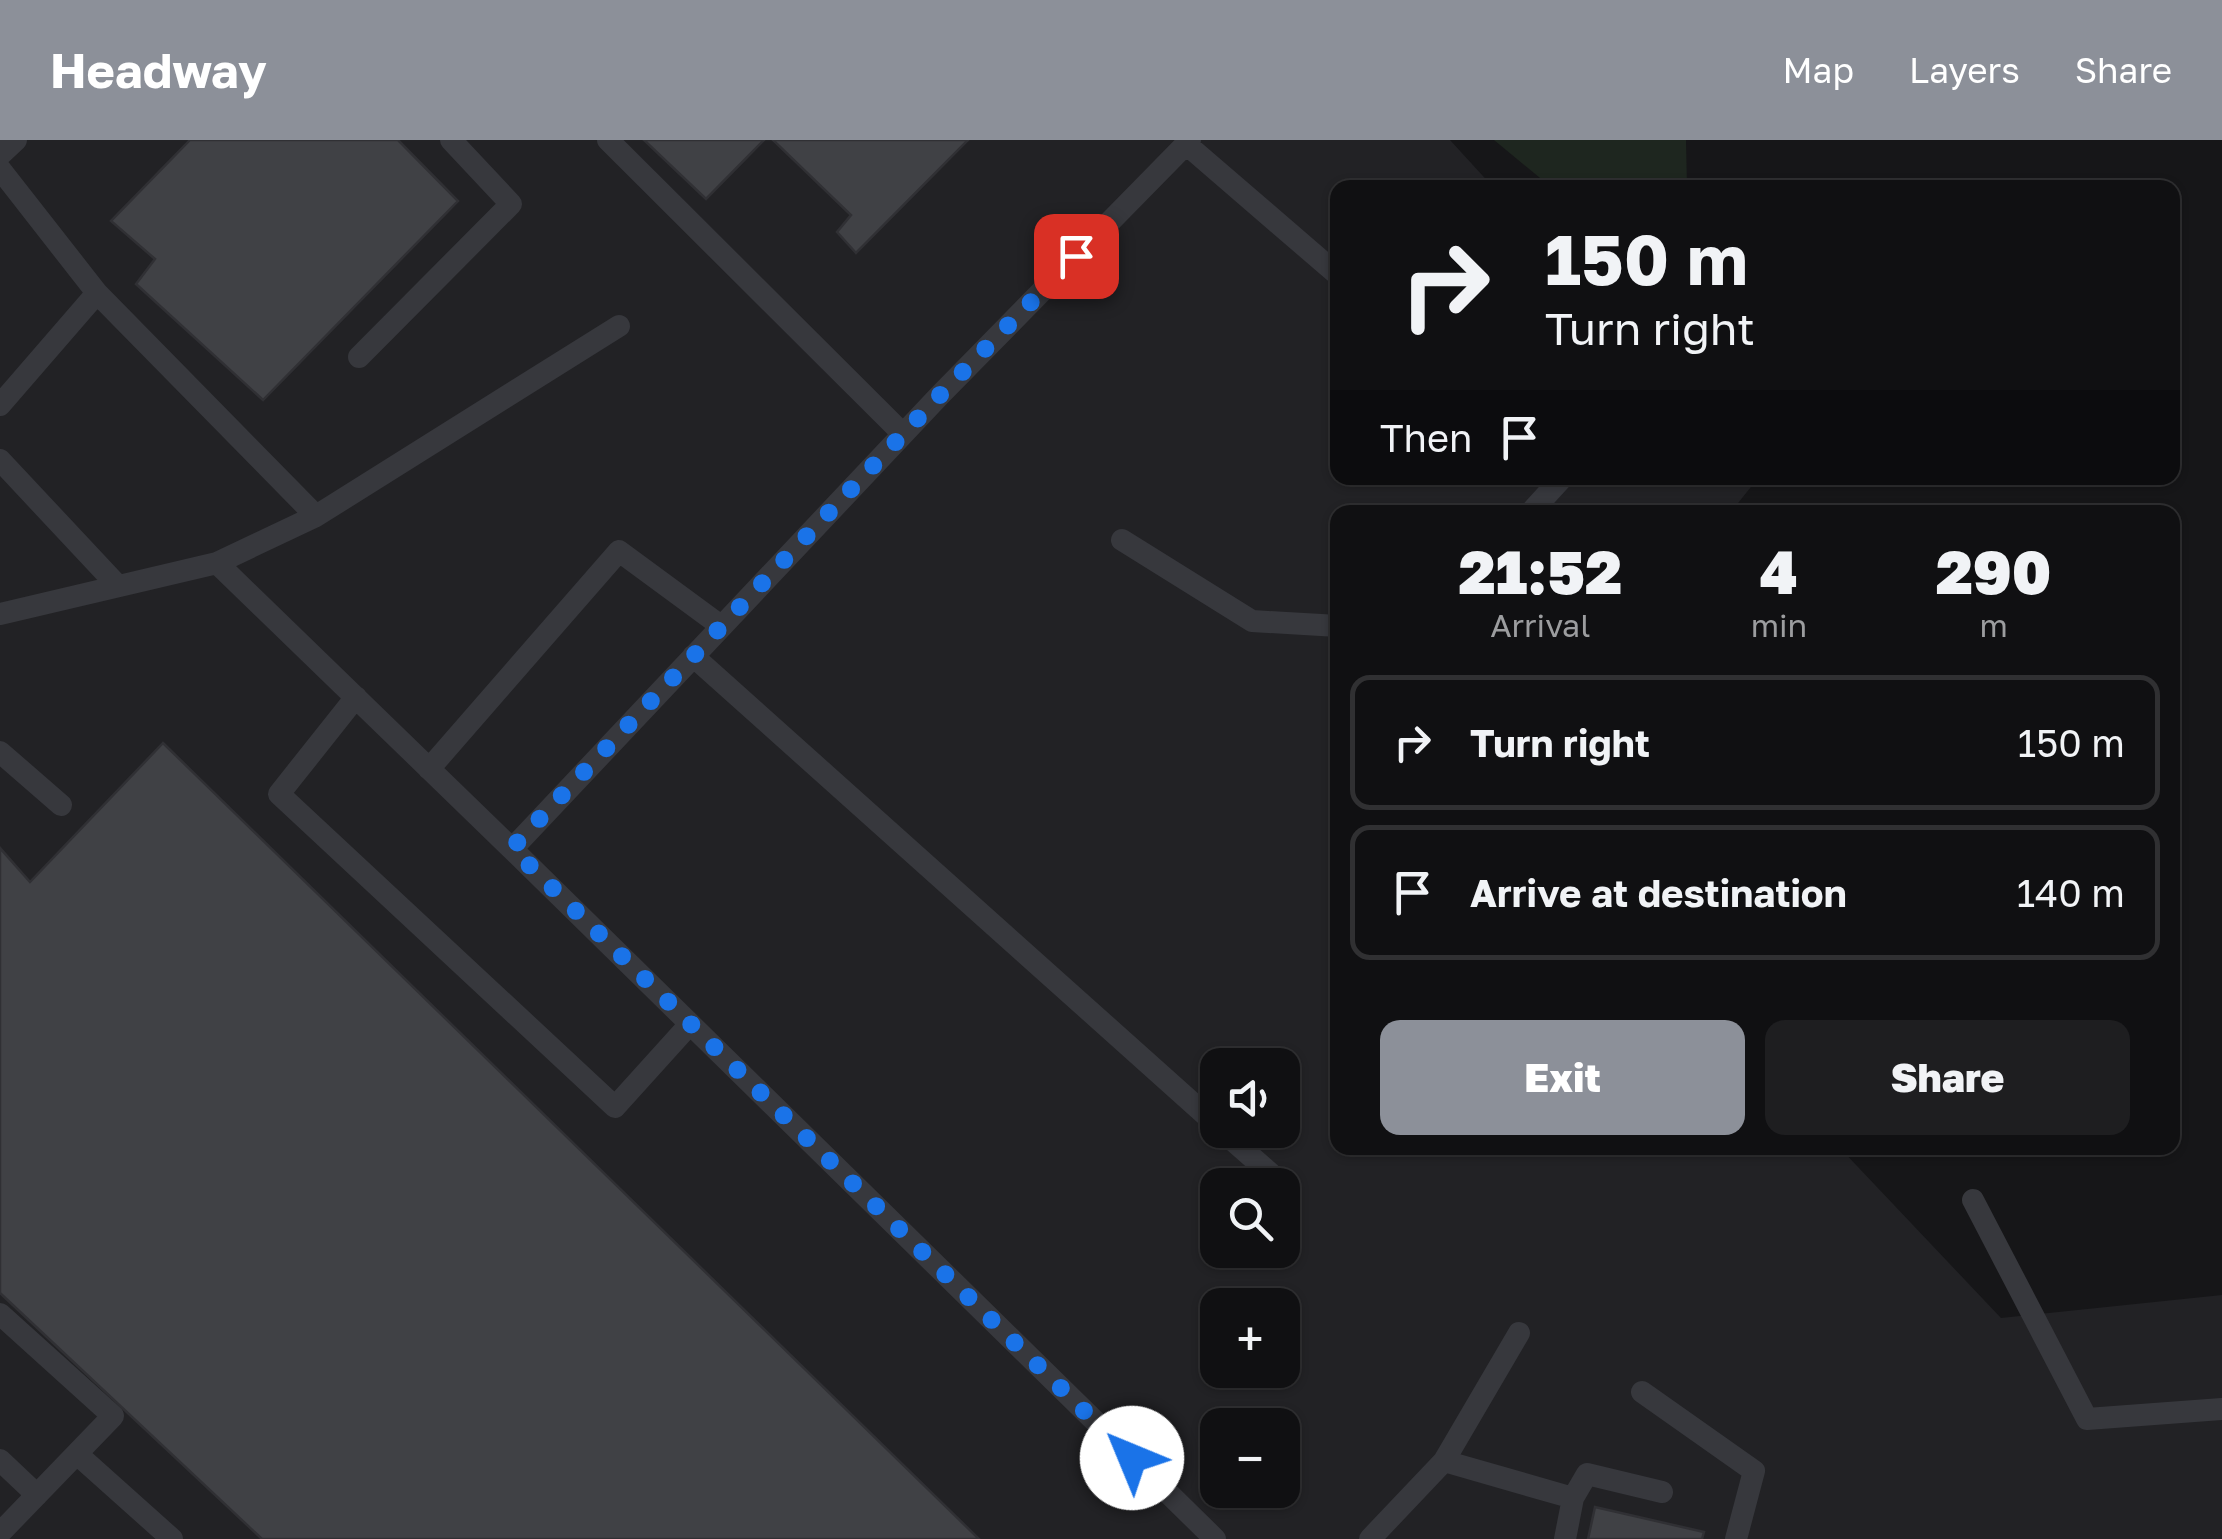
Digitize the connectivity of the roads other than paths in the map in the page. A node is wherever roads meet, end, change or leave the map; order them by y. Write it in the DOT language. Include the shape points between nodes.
graph roads {
  1 [pos="16,140"];
  2 [pos="451,140"];
  3 [pos="608,140"];
  4 [pos="1188,142"];
  5 [pos="0,155"];
  6 [pos="0,169"];
  7 [pos="1330,268"];
  8 [pos="97,293"];
  9 [pos="618,326"];
  10 [pos="359,357"];
  11 [pos="0,405"];
  12 [pos="903,434"];
  13 [pos="0,460"];
  14 [pos="1556,485"];
  15 [pos="1537,505"];
  16 [pos="316,516"];
  17 [pos="1122,540"];
  18 [pos="217,563"];
  19 [pos="118,586"];
  20 [pos="0,614"];
  21 [pos="722,626"];
  22 [pos="1330,626"];
  23 [pos="693,656"];
  24 [pos="356,698"];
  25 [pos="0,752"];
  26 [pos="430,769"];
  27 [pos="61,805"];
  28 [pos="512,848"];
  29 [pos="690,1024"];
  30 [pos="1200,1110"];
  31 [pos="1242,1148"];
  32 [pos="1264,1168"];
  33 [pos="1973,1200"];
  34 [pos="0,1314"];
  35 [pos="1519,1333"];
  36 [pos="1642,1392"];
  37 [pos="2222,1410"];
  38 [pos="77,1454"];
  39 [pos="0,1460"];
  40 [pos="1444,1460"];
  41 [pos="1662,1492"];
  42 [pos="37,1495"];
  43 [pos="1574,1498"];
  44 [pos="0,1533"];
  45 [pos="172,1539"];
  46 [pos="1215,1539"];
  47 [pos="1370,1539"];
  48 [pos="1564,1539"];
  49 [pos="1736,1539"];
  1 -- 5 [label="lane"];
  2 -- 10 [label="lane" via="511,204"];
  3 -- 12 [label="lane"];
  4 -- 7 [label="lane"];
  4 -- 12 [label="lane"];
  6 -- 8 [label="lane"];
  8 -- 11 [label="lane"];
  8 -- 16 [label="lane"];
  9 -- 16 [label="lane"];
  12 -- 21 [label="lane"];
  13 -- 19 [label="lane"];
  14 -- 15 [label="lane"];
  16 -- 18 [label="lane"];
  17 -- 22 [label="lane" via="1252,621"];
  18 -- 19 [label="lane"];
  18 -- 24 [label="lane"];
  19 -- 20 [label="lane"];
  21 -- 23 [label="lane"];
  21 -- 26 [label="lane" via="618,551"];
  23 -- 28 [label="lane"];
  23 -- 30 [label="lane"];
  24 -- 26 [label="lane"];
  24 -- 29 [label="lane" via="279,794 615,1107"];
  25 -- 27 [label="lane"];
  26 -- 28 [label="lane"];
  28 -- 29 [label="lane"];
  29 -- 46 [label="lane"];
  31 -- 32 [label="lane"];
  33 -- 37 [label="lane" via="2087,1419"];
  34 -- 38 [label="lane" via="113,1416"];
  35 -- 40 [label="lane"];
  36 -- 49 [label="lane" via="1754,1471"];
  38 -- 42 [label="lane"];
  38 -- 45 [label="lane"];
  39 -- 42 [label="lane"];
  40 -- 43 [label="lane"];
  40 -- 47 [label="lane"];
  41 -- 43 [label="lane" via="1587,1474"];
  42 -- 44 [label="lane"];
  43 -- 48 [label="lane"];
}
